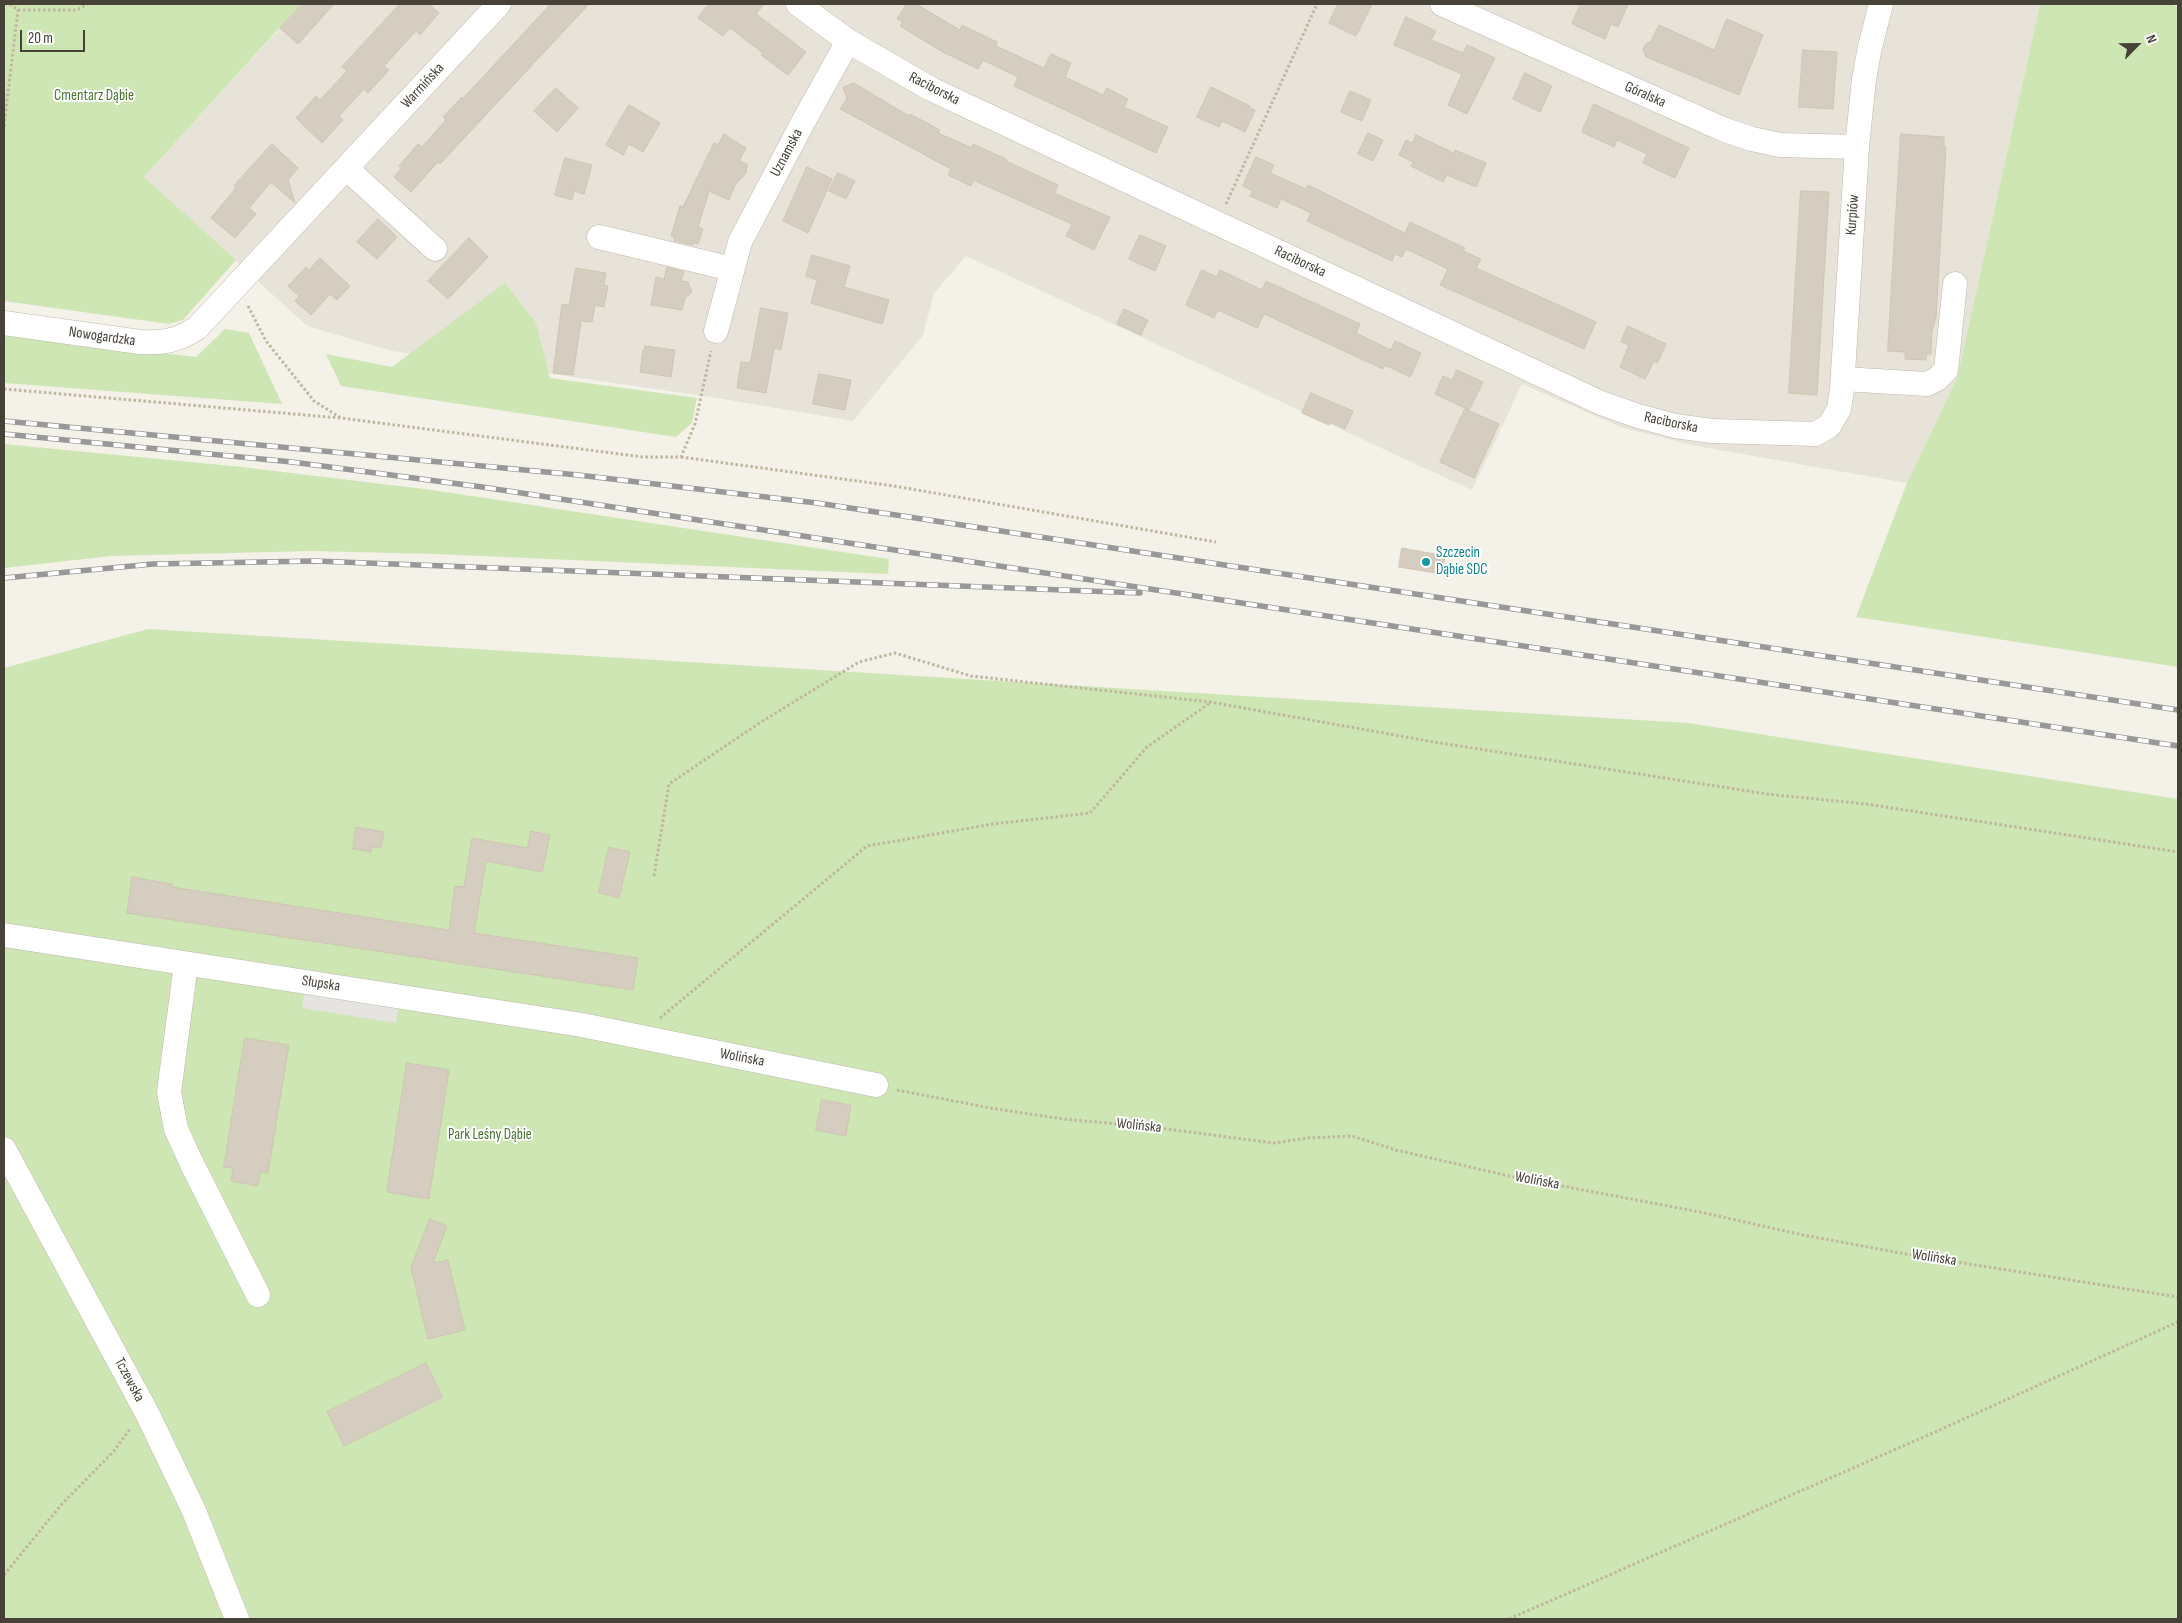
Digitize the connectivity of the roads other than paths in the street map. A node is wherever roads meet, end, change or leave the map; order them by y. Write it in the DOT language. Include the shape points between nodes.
graph roads {
  1 [pos="499,4"];
  2 [pos="798,4"];
  3 [pos="1442,4"];
  4 [pos="1881,4"];
  5 [pos="848,41"];
  6 [pos="1858,147"];
  7 [pos="346,168"];
  8 [pos="599,237"];
  9 [pos="435,249"];
  10 [pos="732,269"];
  11 [pos="1955,284"];
  12 [pos="4,323"];
  13 [pos="197,328"];
  14 [pos="716,331"];
  15 [pos="1843,379"];
  16 [pos="1829,426"];
  17 [pos="4,935"];
  18 [pos="186,964"];
  19 [pos="637,1037"];
  20 [pos="885,1087"];
  21 [pos="4,1149"];
  22 [pos="258,1295"];
  23 [pos="236,1619"];
  1 -- 7 [label="street, Warmińska"];
  2 -- 5 [label="street, Raciborska"];
  3 -- 6 [label="street, Góralska" via="1695,118 1752,140"];
  4 -- 6 [label="street, Kurpiów" via="1864,79"];
  5 -- 10 [label="street, Uznamska" via="740,242"];
  5 -- 16 [label="street, Raciborska" via="931,89 1601,403 1676,426 1712,431 1815,434"];
  6 -- 15 [label="street, Kurpiów"];
  7 -- 9 [label="street"];
  7 -- 13 [label="street, Warmińska"];
  8 -- 10 [label="street"];
  10 -- 14 [label="street, Uznamska"];
  11 -- 15 [label="street" via="1946,370 1937,379 1927,384"];
  12 -- 13 [label="street, Nowogardzka" via="159,343 181,339"];
  15 -- 16 [label="street, Kurpiów" via="1839,410"];
  17 -- 18 [label="street, Słupska"];
  18 -- 19 [label="street, Słupska" via="563,1022"];
  18 -- 22 [label="street" via="170,1092 176,1129"];
  19 -- 20 [label="street, Wolińska"];
  21 -- 23 [label="street, Tczewska" via="147,1413 198,1519"];
}
